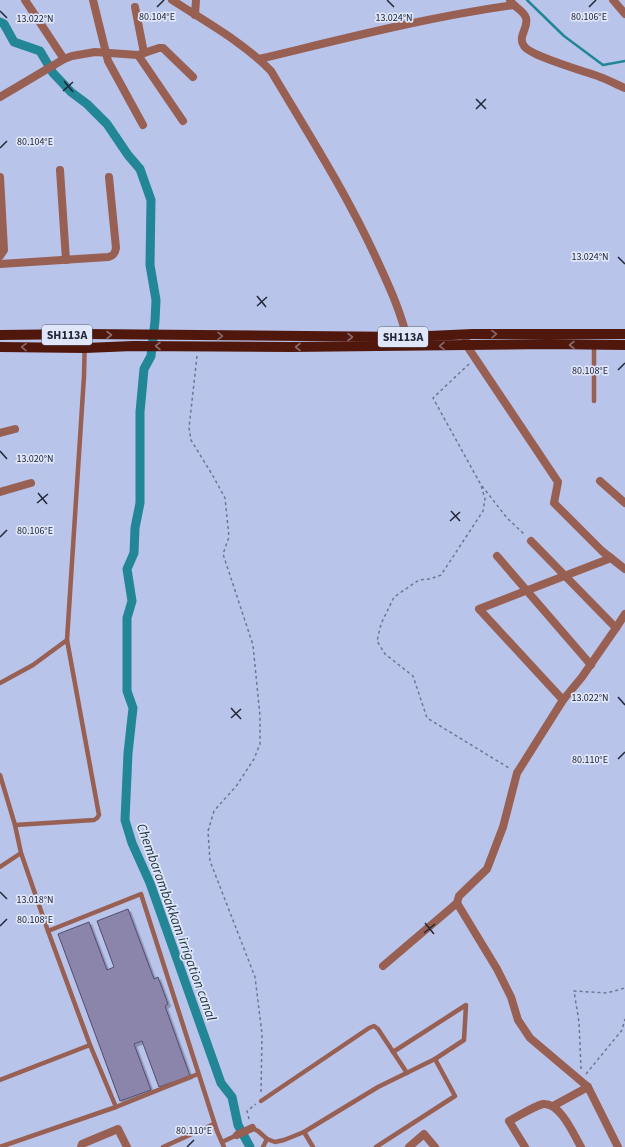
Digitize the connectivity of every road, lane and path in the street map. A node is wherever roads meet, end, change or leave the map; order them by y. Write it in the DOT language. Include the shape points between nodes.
graph roads {
  1 [pos="25,0"];
  2 [pos="93,0"];
  3 [pos="172,0"];
  4 [pos="196,0"];
  5 [pos="613,0"];
  6 [pos="511,3"];
  7 [pos="135,7"];
  8 [pos="625,14"];
  9 [pos="195,15"];
  10 [pos="105,53"];
  11 [pos="141,54"];
  12 [pos="259,59"];
  13 [pos="61,61"];
  14 [pos="193,77"];
  15 [pos="625,88"];
  16 [pos="0,97"];
  17 [pos="183,122"];
  18 [pos="143,125"];
  19 [pos="60,170"];
  20 [pos="0,177"];
  21 [pos="109,177"];
  22 [pos="0,256"];
  23 [pos="66,260"];
  24 [pos="0,264"];
  25 [pos="85,334"];
  26 [pos="625,334"];
  27 [pos="0,335"];
  28 [pos="465,335"];
  29 [pos="182,341"];
  30 [pos="408,342"];
  31 [pos="594,345"];
  32 [pos="625,345"];
  33 [pos="198,346"];
  34 [pos="467,346"];
  35 [pos="0,347"];
  36 [pos="85,348"];
  37 [pos="475,358"];
  38 [pos="594,401"];
  39 [pos="15,429"];
  40 [pos="0,433"];
  41 [pos="600,481"];
  42 [pos="30,483"];
  43 [pos="481,485"];
  44 [pos="0,492"];
  45 [pos="625,503"];
  46 [pos="531,542"];
  47 [pos="497,556"];
  48 [pos="611,558"];
  49 [pos="625,569"];
  50 [pos="565,576"];
  51 [pos="527,590"];
  52 [pos="625,614"];
  53 [pos="616,628"];
  54 [pos="67,640"];
  55 [pos="591,665"];
  56 [pos="0,684"];
  57 [pos="563,700"];
  58 [pos="517,773"];
  59 [pos="0,775"];
  60 [pos="15,825"];
  61 [pos="21,853"];
  62 [pos="0,867"];
  63 [pos="456,903"];
  64 [pos="48,931"];
  65 [pos="383,966"];
  66 [pos="625,988"];
  67 [pos="625,1019"];
  68 [pos="90,1045"];
  69 [pos="393,1052"];
  70 [pos="435,1059"];
  71 [pos="408,1073"];
  72 [pos="198,1074"];
  73 [pos="0,1080"];
  74 [pos="581,1081"];
  75 [pos="588,1087"];
  76 [pos="261,1101"];
  77 [pos="553,1106"];
  78 [pos="116,1107"];
  79 [pos="214,1124"];
  80 [pos="252,1128"];
  81 [pos="304,1132"];
  82 [pos="237,1136"];
  83 [pos="267,1139"];
  84 [pos="223,1145"];
  85 [pos="0,1147"];
  86 [pos="81,1147"];
  87 [pos="126,1147"];
  88 [pos="163,1147"];
  89 [pos="263,1147"];
  90 [pos="313,1147"];
  91 [pos="376,1147"];
  92 [pos="409,1147"];
  93 [pos="435,1147"];
  94 [pos="525,1147"];
  95 [pos="581,1147"];
  96 [pos="618,1147"];
  1 -- 13 [label="street"];
  2 -- 10 [label="street"];
  3 -- 9 [label="street"];
  4 -- 9 [label="street"];
  5 -- 8 [label="street"];
  6 -- 12 [label="street" via="343,38"];
  6 -- 15 [label="street" via="522,10 526,18 527,26 521,42 525,48"];
  7 -- 11 [label="street"];
  9 -- 12 [label="street"];
  10 -- 11 [label="street"];
  10 -- 13 [label="street" via="72,56"];
  10 -- 18 [label="street"];
  11 -- 14 [label="street" via="163,48"];
  11 -- 17 [label="street"];
  12 -- 30 [label="street" via="271,71 361,225 384,275"];
  13 -- 16 [label="street"];
  19 -- 23 [label="street"];
  20 -- 22 [label="street" via="4,250"];
  21 -- 23 [label="street" via="116,252 108,257"];
  23 -- 24 [label="street"];
  25 -- 27 [label="main road, SH113A"];
  25 -- 29 [label="main road, SH113A, one-way" via="133,335"];
  25 -- 36 [label="lane"];
  28 -- 26 [label="main road, SH113A, one-way"];
  28 -- 30 [label="main road, SH113A"];
  28 -- 34 [label="street"];
  29 -- 30 [label="main road, SH113A, one-way"];
  29 -- 33 [label="main road, SH113A"];
  29 -- 36 [label="main road, SH113A, one-way"];
  30 -- 33 [label="main road, SH113A, one-way"];
  34 -- 30 [label="main road, SH113A, one-way"];
  31 -- 32 [label="main road, SH113A"];
  31 -- 34 [label="main road, SH113A, one-way"];
  31 -- 38 [label="lane"];
  33 -- 76 [label="path" via="189,428 191,440 224,498 229,536 223,554 253,645 260,716 260,744 254,759 237,785 214,810 208,831 210,861 255,977 262,1034"];
  34 -- 37 [label="street"];
  36 -- 35 [label="main road, SH113A, one-way"];
  36 -- 54 [label="lane"];
  37 -- 43 [label="path" via="433,398"];
  37 -- 48 [label="street" via="558,482 554,503"];
  39 -- 40 [label="street"];
  41 -- 45 [label="street"];
  42 -- 44 [label="street"];
  43 -- 46 [label="path" via="507,518"];
  43 -- 58 [label="path" via="485,499 483,511 441,575 419,580 394,597 381,624 377,641 385,654 413,676 427,718"];
  46 -- 50 [label="street"];
  47 -- 51 [label="street"];
  48 -- 49 [label="street"];
  48 -- 50 [label="street"];
  50 -- 51 [label="street"];
  50 -- 53 [label="street"];
  51 -- 55 [label="street"];
  51 -- 57 [label="street" via="479,609"];
  52 -- 53 [label="street"];
  53 -- 55 [label="street"];
  54 -- 56 [label="lane" via="33,665"];
  54 -- 60 [label="lane" via="99,814 94,820"];
  55 -- 57 [label="street"];
  57 -- 58 [label="street"];
  58 -- 63 [label="street" via="503,827 487,869 459,896"];
  59 -- 60 [label="lane"];
  60 -- 61 [label="lane"];
  61 -- 62 [label="lane"];
  61 -- 64 [label="lane"];
  63 -- 65 [label="street"];
  63 -- 74 [label="street" via="497,969 511,997 518,1020 530,1038"];
  64 -- 68 [label="lane"];
  64 -- 72 [label="lane" via="141,894"];
  66 -- 74 [label="path" via="607,992 574,991 579,1022"];
  67 -- 74 [label="path" via="622,1030"];
  68 -- 73 [label="lane"];
  68 -- 78 [label="lane"];
  69 -- 70 [label="lane" via="466,1005 464,1040"];
  69 -- 71 [label="lane"];
  69 -- 76 [label="lane" via="374,1026"];
  70 -- 71 [label="lane"];
  70 -- 91 [label="lane" via="455,1096"];
  71 -- 81 [label="lane" via="378,1087"];
  72 -- 78 [label="lane"];
  72 -- 79 [label="lane"];
  74 -- 75 [label="street"];
  75 -- 77 [label="street"];
  75 -- 96 [label="street"];
  76 -- 80 [label="path" via="247,1111"];
  77 -- 94 [label="street" via="544,1104 510,1121"];
  77 -- 95 [label="street" via="567,1122"];
  78 -- 85 [label="lane"];
  79 -- 84 [label="lane"];
  79 -- 88 [label="lane"];
  80 -- 82 [label="street"];
  80 -- 83 [label="lane"];
  81 -- 83 [label="lane" via="275,1142"];
  81 -- 90 [label="lane"];
  82 -- 84 [label="lane"];
  83 -- 89 [label="lane"];
  86 -- 87 [label="street" via="82,1144 118,1129"];
  92 -- 93 [label="street" via="424,1134"];
}
